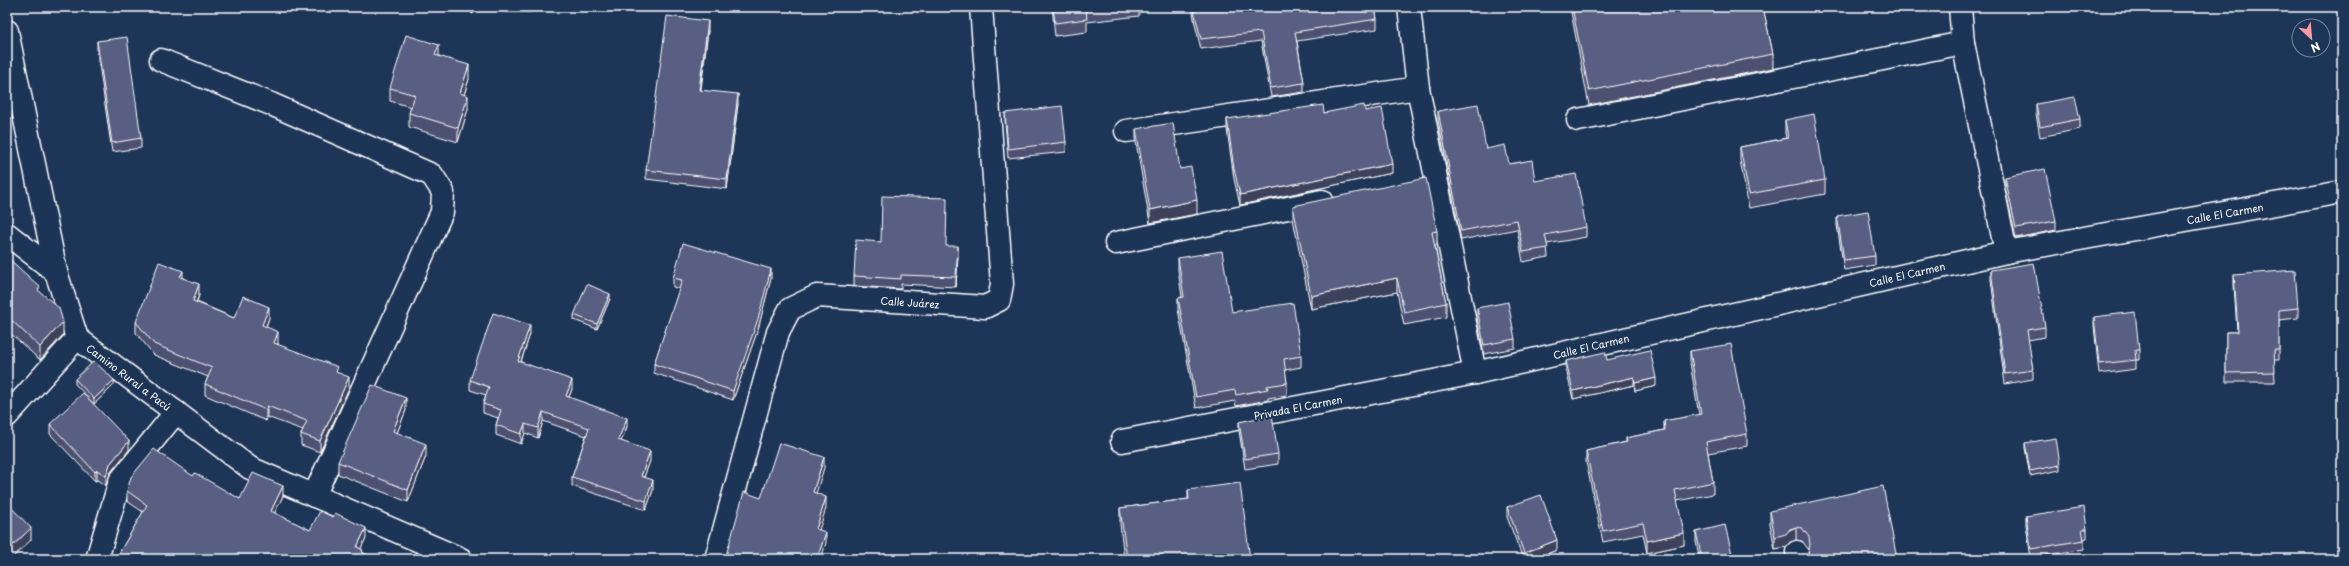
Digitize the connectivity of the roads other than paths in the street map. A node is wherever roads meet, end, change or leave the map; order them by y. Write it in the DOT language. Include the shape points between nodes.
graph roads {
  1 [pos="981,7"];
  2 [pos="1409,7"];
  3 [pos="1960,7"];
  4 [pos="7,31"];
  5 [pos="1963,42"];
  6 [pos="161,60"];
  7 [pos="1418,88"];
  8 [pos="1578,120"];
  9 [pos="1126,131"];
  10 [pos="2342,192"];
  11 [pos="1342,197"];
  12 [pos="7,234"];
  13 [pos="1116,243"];
  14 [pos="2006,252"];
  15 [pos="56,272"];
  16 [pos="77,338"];
  17 [pos="1475,372"];
  18 [pos="176,412"];
  19 [pos="7,416"];
  20 [pos="1122,441"];
  21 [pos="314,496"];
  22 [pos="97,559"];
  23 [pos="461,559"];
  24 [pos="716,559"];
  1 -- 24 [label="street, Calle Juárez" via="1002,284 999,300 985,307 817,296 790,309 778,332"];
  2 -- 7 [label="street"];
  3 -- 5 [label="street"];
  4 -- 15 [label="street, Camino Rural a Pacú"];
  5 -- 8 [label="street"];
  5 -- 14 [label="street"];
  6 -- 21 [label="street" via="271,104 432,175 443,192 442,212"];
  7 -- 9 [label="street"];
  7 -- 17 [label="street" via="1427,179"];
  10 -- 14 [label="street, Calle El Carmen"];
  11 -- 13 [label="street"];
  12 -- 15 [label="street"];
  14 -- 17 [label="street, Calle El Carmen"];
  15 -- 16 [label="street, Camino Rural a Pacú"];
  16 -- 18 [label="street, Camino Rural a Pacú"];
  16 -- 19 [label="street"];
  17 -- 20 [label="street, Privada El Carmen"];
  18 -- 21 [label="street, Camino Rural a Pacú" via="250,468"];
  18 -- 22 [label="street" via="120,481"];
  21 -- 23 [label="street, Camino Rural a Pacú"];
}
